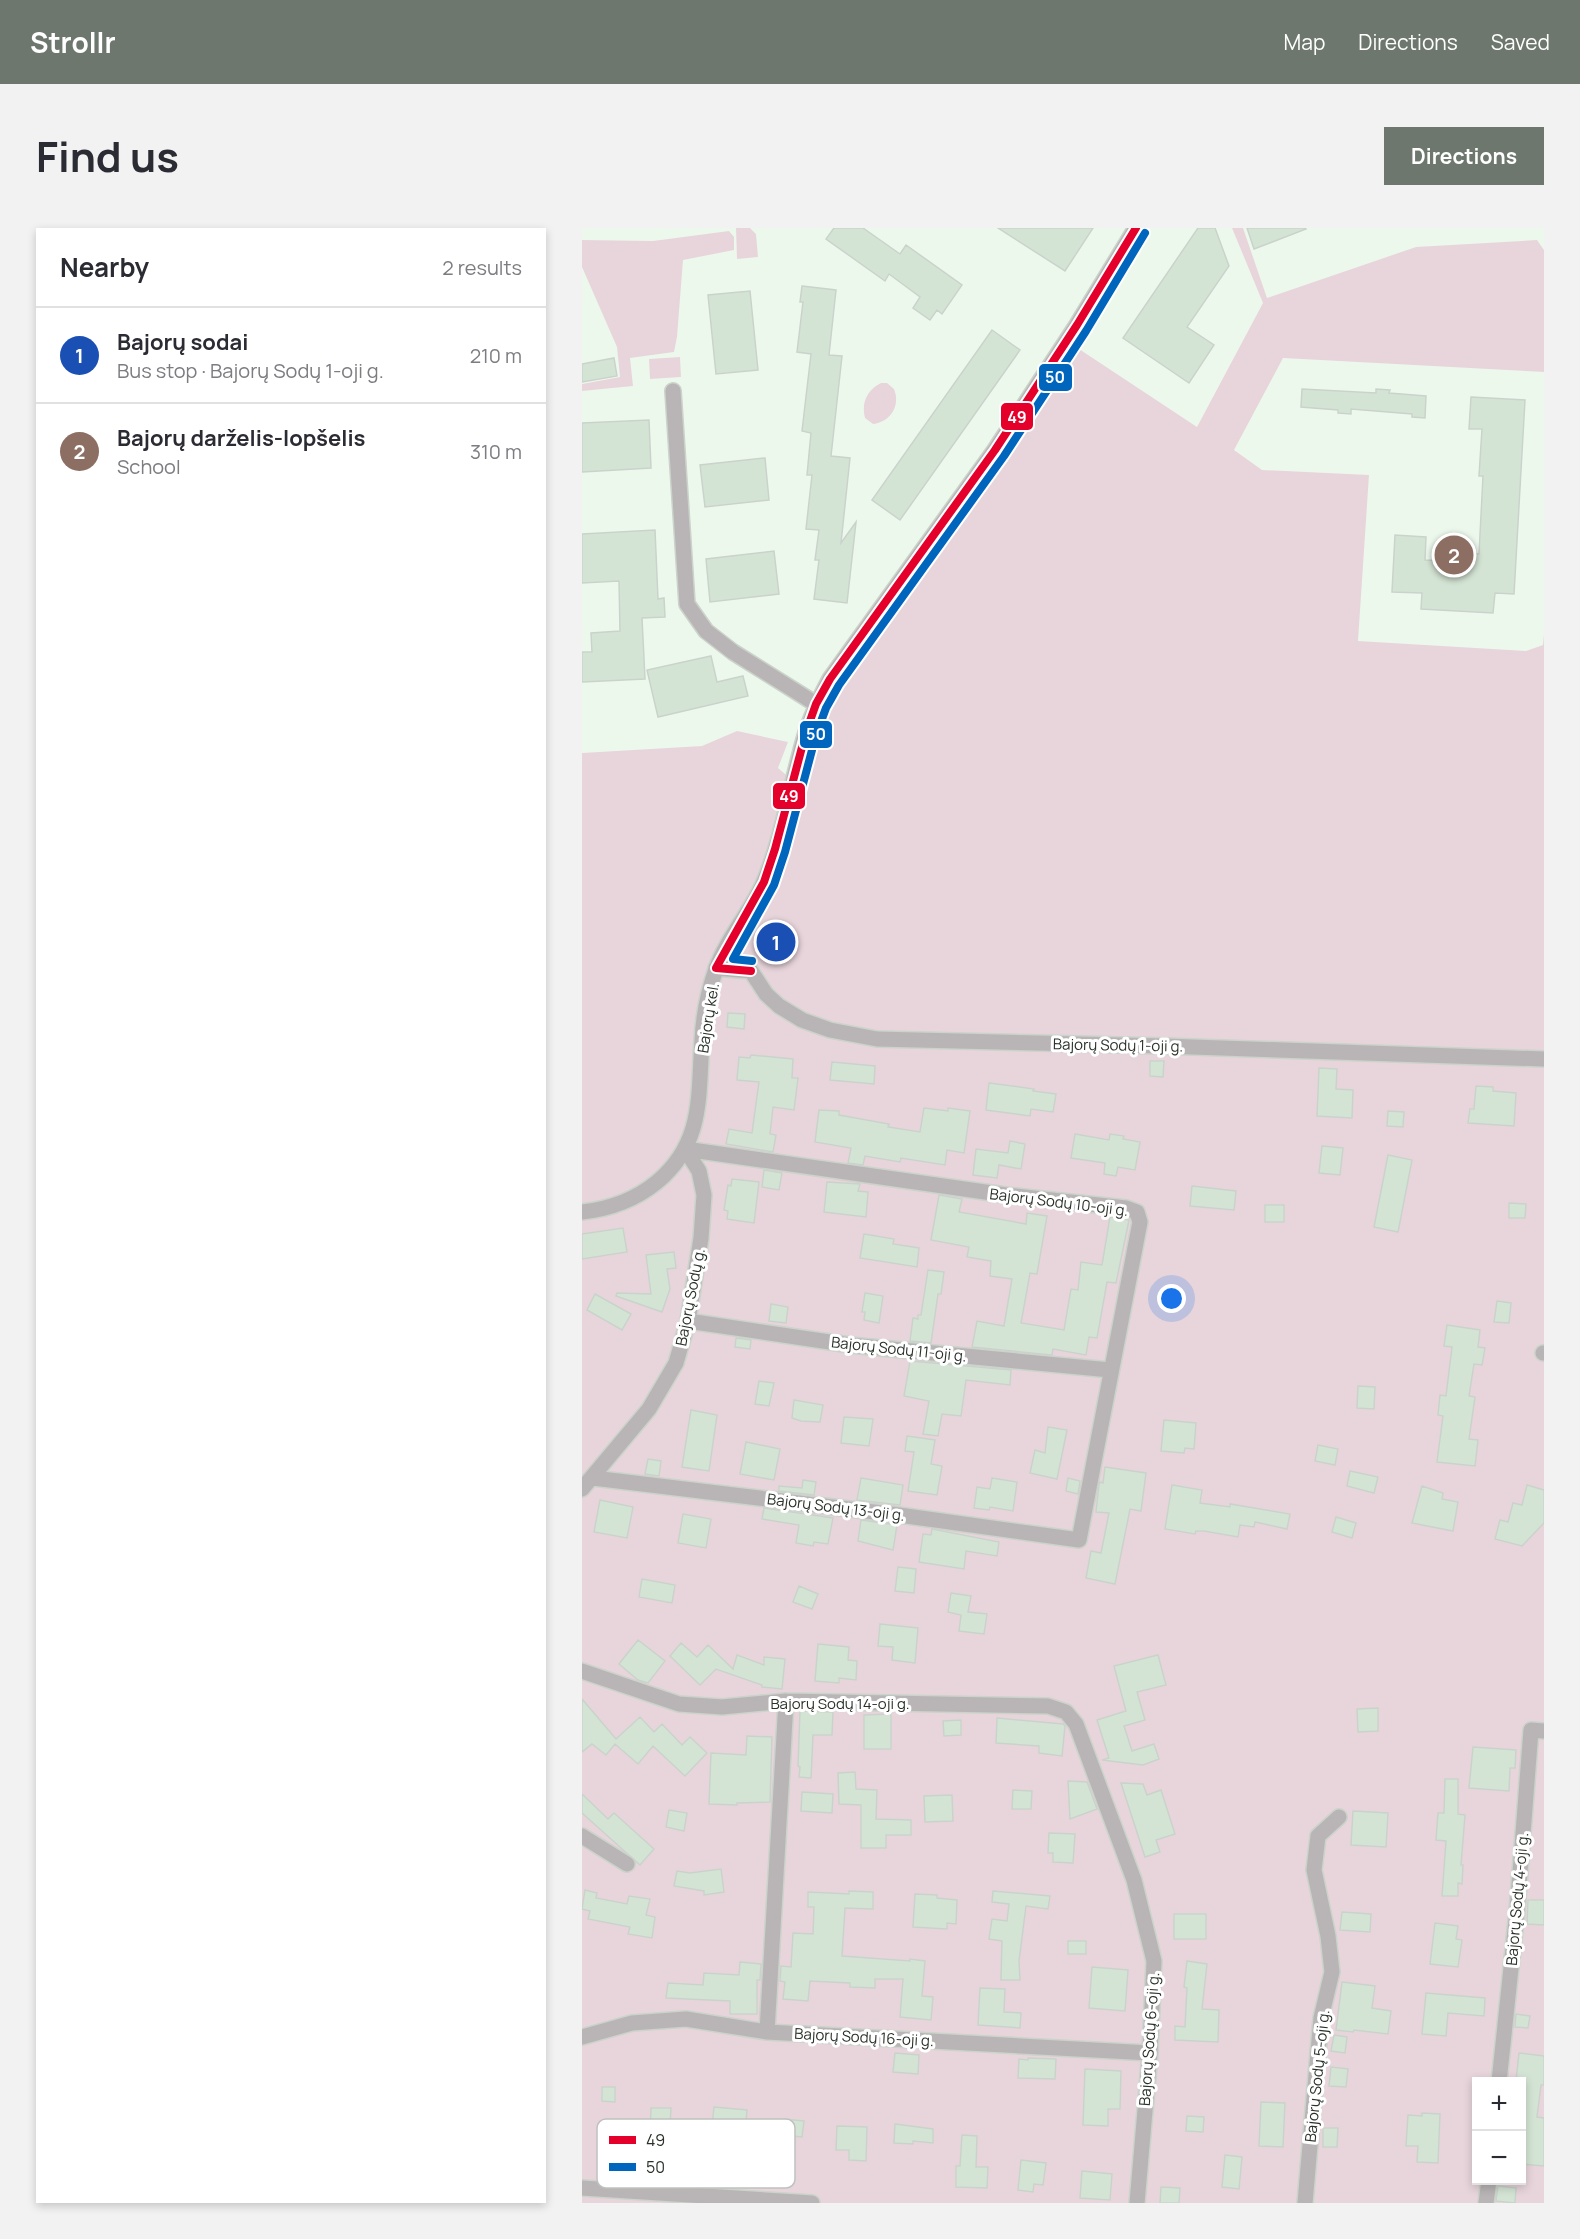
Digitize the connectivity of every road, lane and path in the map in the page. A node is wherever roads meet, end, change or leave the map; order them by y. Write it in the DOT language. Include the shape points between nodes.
graph roads {
  1 [pos="1136,228"];
  2 [pos="673,391"];
  3 [pos="816,704"];
  4 [pos="716,968"];
  5 [pos="1544,1059"];
  6 [pos="685,1149"];
  7 [pos="582,1212"];
  8 [pos="688,1321"];
  9 [pos="1110,1370"];
  10 [pos="593,1478"];
  11 [pos="582,1489"];
  12 [pos="1078,1540"];
  13 [pos="582,1671"];
  14 [pos="786,1701"];
  15 [pos="1066,1712"];
  16 [pos="1544,1731"];
  17 [pos="1339,1817"];
  18 [pos="582,1836"];
  19 [pos="627,1864"];
  20 [pos="767,2032"];
  21 [pos="582,2037"];
  22 [pos="1150,2053"];
  23 [pos="1500,2077"];
  24 [pos="1488,2185"];
  25 [pos="582,2188"];
  26 [pos="812,2203"];
  27 [pos="1137,2203"];
  28 [pos="1305,2203"];
  29 [pos="1486,2203"];
  1 -- 3 [label="street, Bajorų kel." via="995,450"];
  2 -- 3 [label="street" via="687,604 706,631 733,652"];
  3 -- 4 [label="street, Bajorų kel." via="764,882"];
  4 -- 5 [label="street, Bajorų Sodų 1-oji g." via="751,971 765,994 802,1020 877,1039"];
  4 -- 6 [label="street, Bajorų kel." via="702,1039 696,1121"];
  6 -- 7 [label="street, Bajorų kel." via="667,1174 645,1191 622,1203"];
  6 -- 8 [label="street, Bajorų Sodų g." via="699,1172 704,1195"];
  6 -- 9 [label="street, Bajorų Sodų 10-oji g." via="1137,1212 1140,1222"];
  8 -- 9 [label="street, Bajorų Sodų 11-oji g." via="850,1345"];
  8 -- 10 [label="street, Bajorų Sodų g." via="676,1363 649,1409"];
  9 -- 12 [label="street, Bajorų Sodų 10-oji g."];
  10 -- 11 [label="street, Bajorų Sodų g."];
  10 -- 12 [label="street, Bajorų Sodų 13-oji g."];
  13 -- 14 [label="street, Bajorų Sodų 14-oji g." via="679,1704 722,1707"];
  14 -- 15 [label="street, Bajorų Sodų 14-oji g." via="1047,1706"];
  14 -- 20 [label="street"];
  15 -- 22 [label="street, Bajorų Sodų 6-oji g." via="1076,1724 1137,1891 1154,1961"];
  16 -- 23 [label="street, Bajorų Sodų 4-oji g." via="1531,1730"];
  17 -- 28 [label="street, Bajorų Sodų 5-oji g." via="1318,1836 1314,1870 1332,1972 1321,2018"];
  18 -- 19 [label="street"];
  20 -- 21 [label="street, Bajorų Sodų 16-oji g." via="686,2019 632,2023"];
  20 -- 22 [label="street, Bajorų Sodų 16-oji g."];
  22 -- 27 [label="street, Bajorų Sodų 6-oji g."];
  24 -- 29 [label="street"];
  25 -- 26 [label="street"];
}
